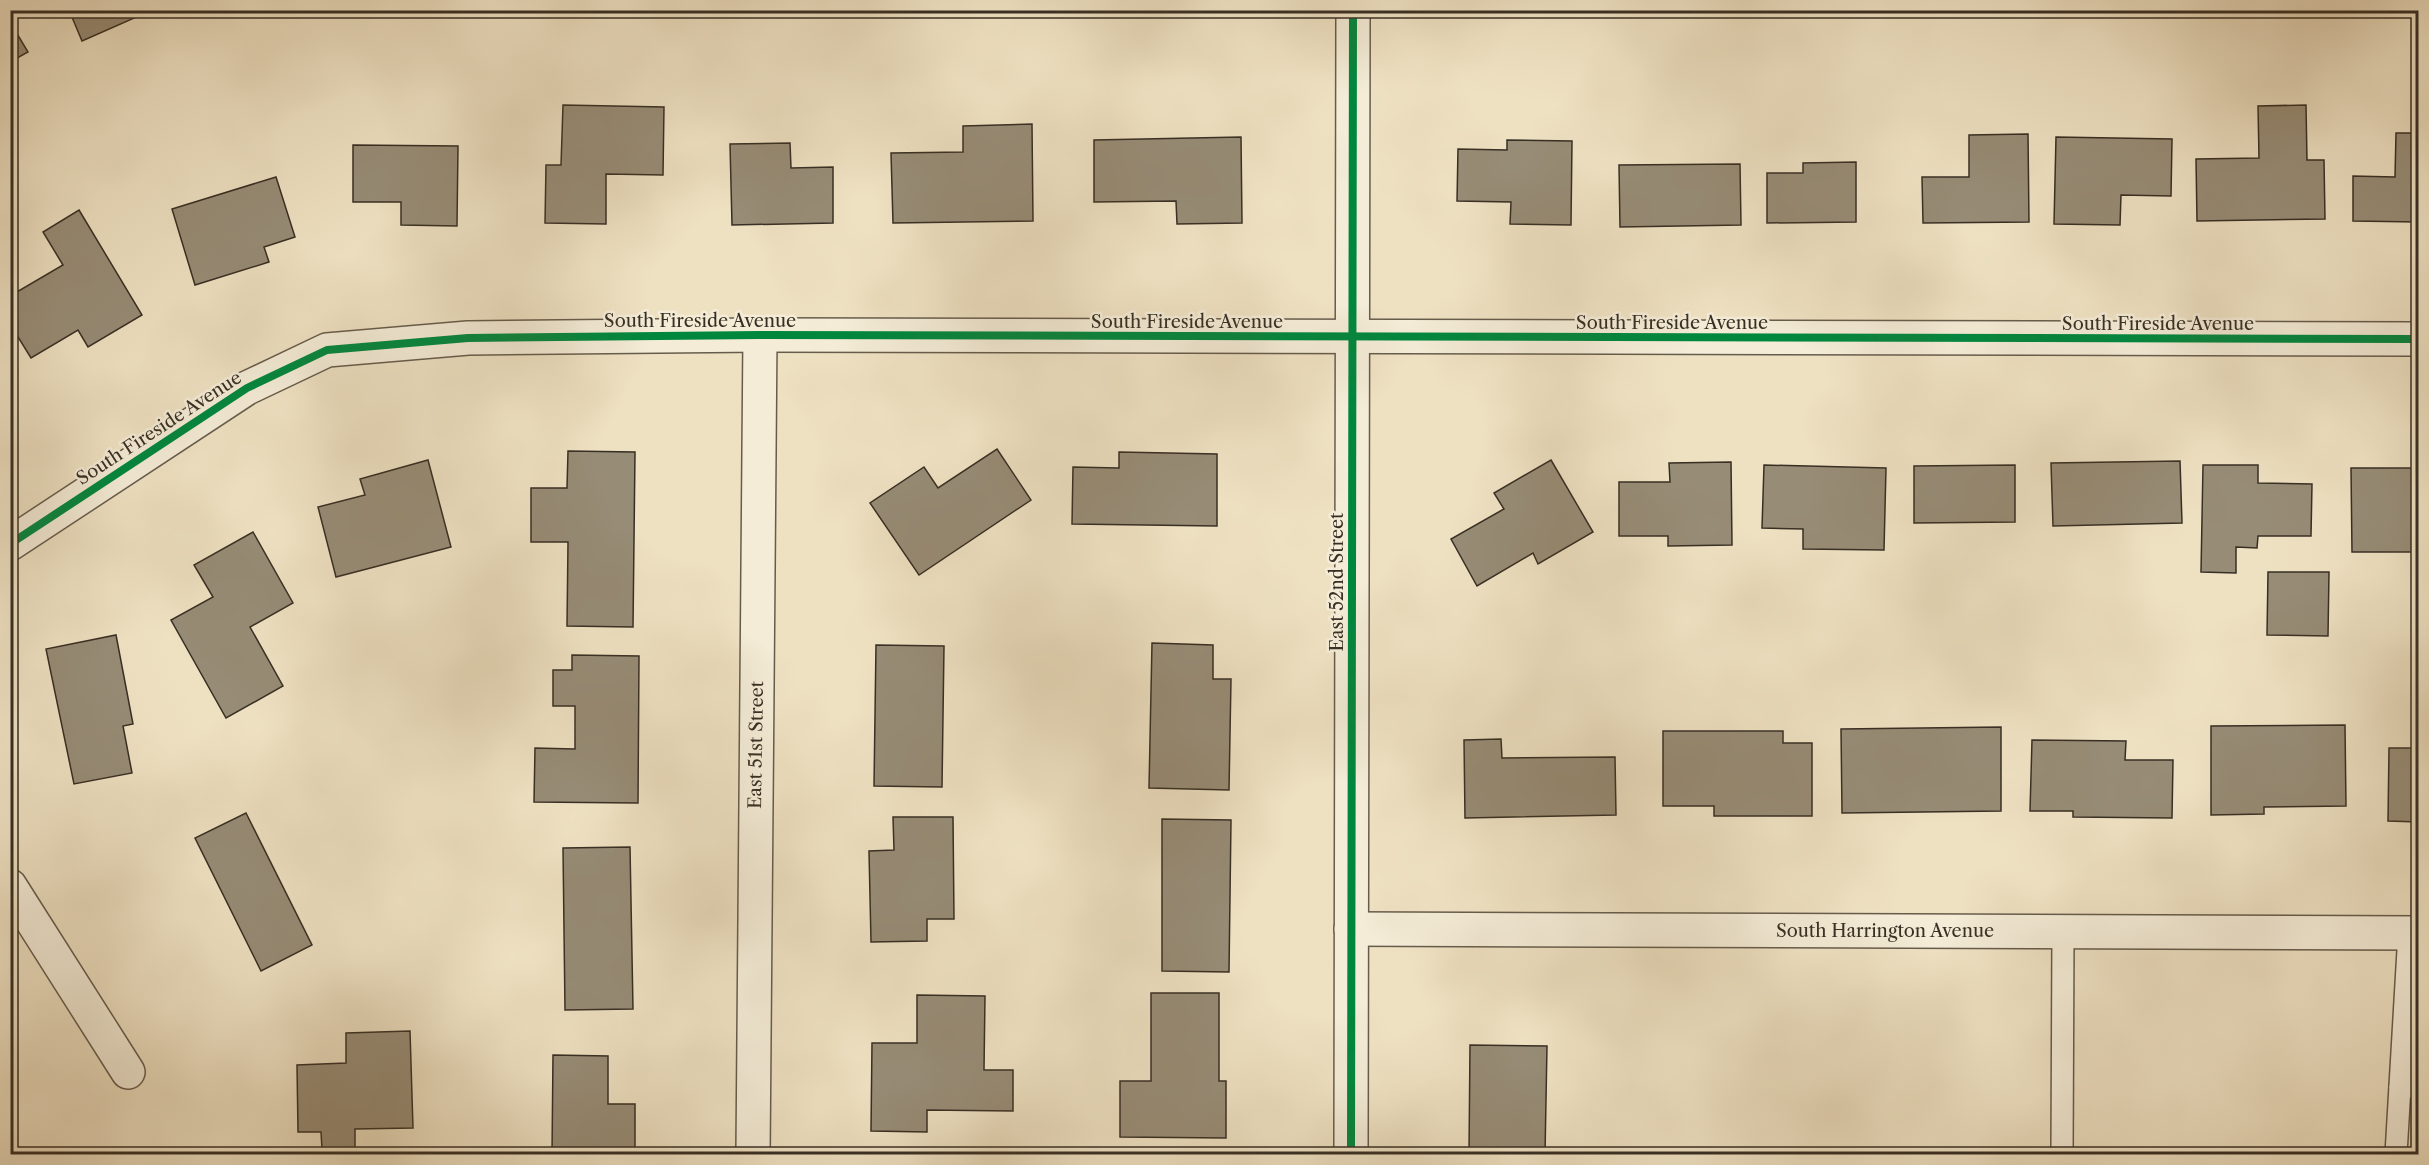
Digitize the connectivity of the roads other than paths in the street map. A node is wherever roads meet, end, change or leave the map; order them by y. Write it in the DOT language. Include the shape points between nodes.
graph roads {
  1 [pos="1353,10"];
  2 [pos="760,335"];
  3 [pos="1352,338"];
  4 [pos="2418,339"];
  5 [pos="10,544"];
  6 [pos="10,886"];
  7 [pos="1351,930"];
  8 [pos="2064,932"];
  9 [pos="2414,933"];
  10 [pos="129,1071"];
  11 [pos="2409,1087"];
  12 [pos="753,1155"];
  13 [pos="1351,1155"];
  14 [pos="2062,1155"];
  15 [pos="2396,1155"];
  1 -- 3 [label="street, East 52nd Street"];
  2 -- 3 [label="street, South Fireside Avenue"];
  2 -- 5 [label="street, South Fireside Avenue" via="468,338 327,350 247,388"];
  2 -- 12 [label="street, East 51st Street"];
  3 -- 4 [label="street, South Fireside Avenue"];
  3 -- 7 [label="street, East 52nd Street"];
  6 -- 10 [label="street"];
  7 -- 8 [label="street, South Harrington Avenue"];
  7 -- 13 [label="street, East 52nd Street"];
  8 -- 9 [label="street, South Harrington Avenue"];
  8 -- 14 [label="lane"];
  9 -- 11 [label="lane"];
  11 -- 15 [label="lane"];
}
